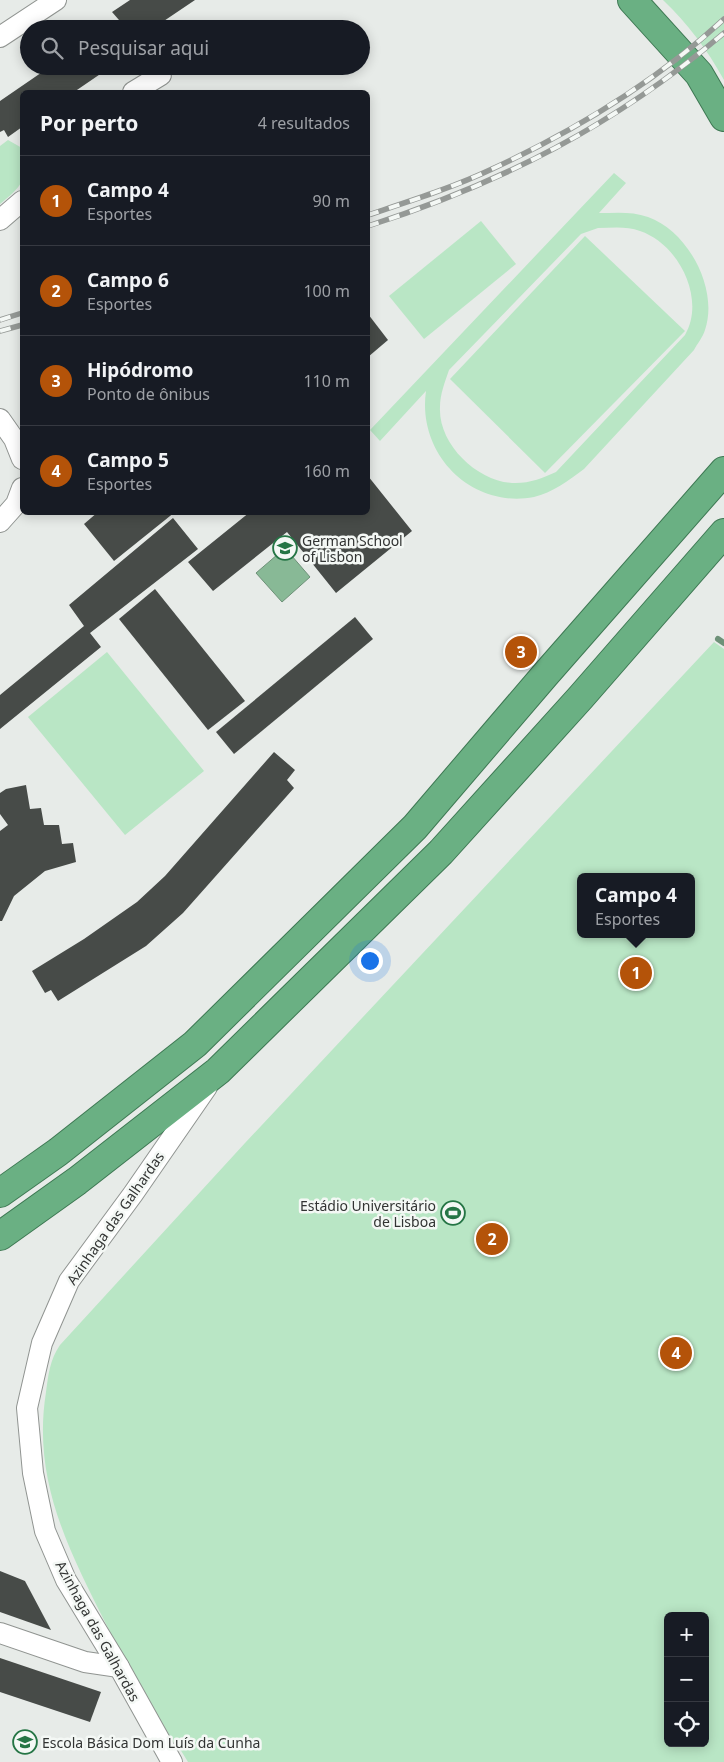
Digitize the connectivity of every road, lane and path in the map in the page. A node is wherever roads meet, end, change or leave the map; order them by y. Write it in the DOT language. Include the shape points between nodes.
graph roads {
  1 [pos="56,0"];
  2 [pos="632,0"];
  3 [pos="26,20"];
  4 [pos="20,24"];
  5 [pos="0,37"];
  6 [pos="161,75"];
  7 [pos="136,90"];
  8 [pos="724,117"];
  9 [pos="20,203"];
  10 [pos="0,220"];
  11 [pos="0,419"];
  12 [pos="20,454"];
  13 [pos="724,471"];
  14 [pos="20,493"];
  15 [pos="1,521"];
  16 [pos="724,533"];
  17 [pos="218,1071"];
  18 [pos="0,1193"];
  19 [pos="0,1236"];
  20 [pos="0,1633"];
  21 [pos="119,1667"];
  22 [pos="166,1759"];
  1 -- 3 [label="street"];
  2 -- 8 [label="highway" via="699,74"];
  4 -- 5 [label="street"];
  6 -- 7 [label="street"];
  9 -- 10 [label="street"];
  11 -- 12 [label="street"];
  13 -- 18 [label="highway" via="415,827 195,1044 58,1152"];
  14 -- 15 [label="street" via="16,504"];
  16 -- 17 [label="highway" via="441,852"];
  17 -- 19 [label="highway" via="77,1182"];
  17 -- 21 [label="street, Azinhaga das Galhardas" via="69,1281 42,1343 27,1408 33,1473 45,1530 66,1580"];
  20 -- 21 [label="street" via="85,1662"];
  21 -- 22 [label="street, Azinhaga das Galhardas"];
}
